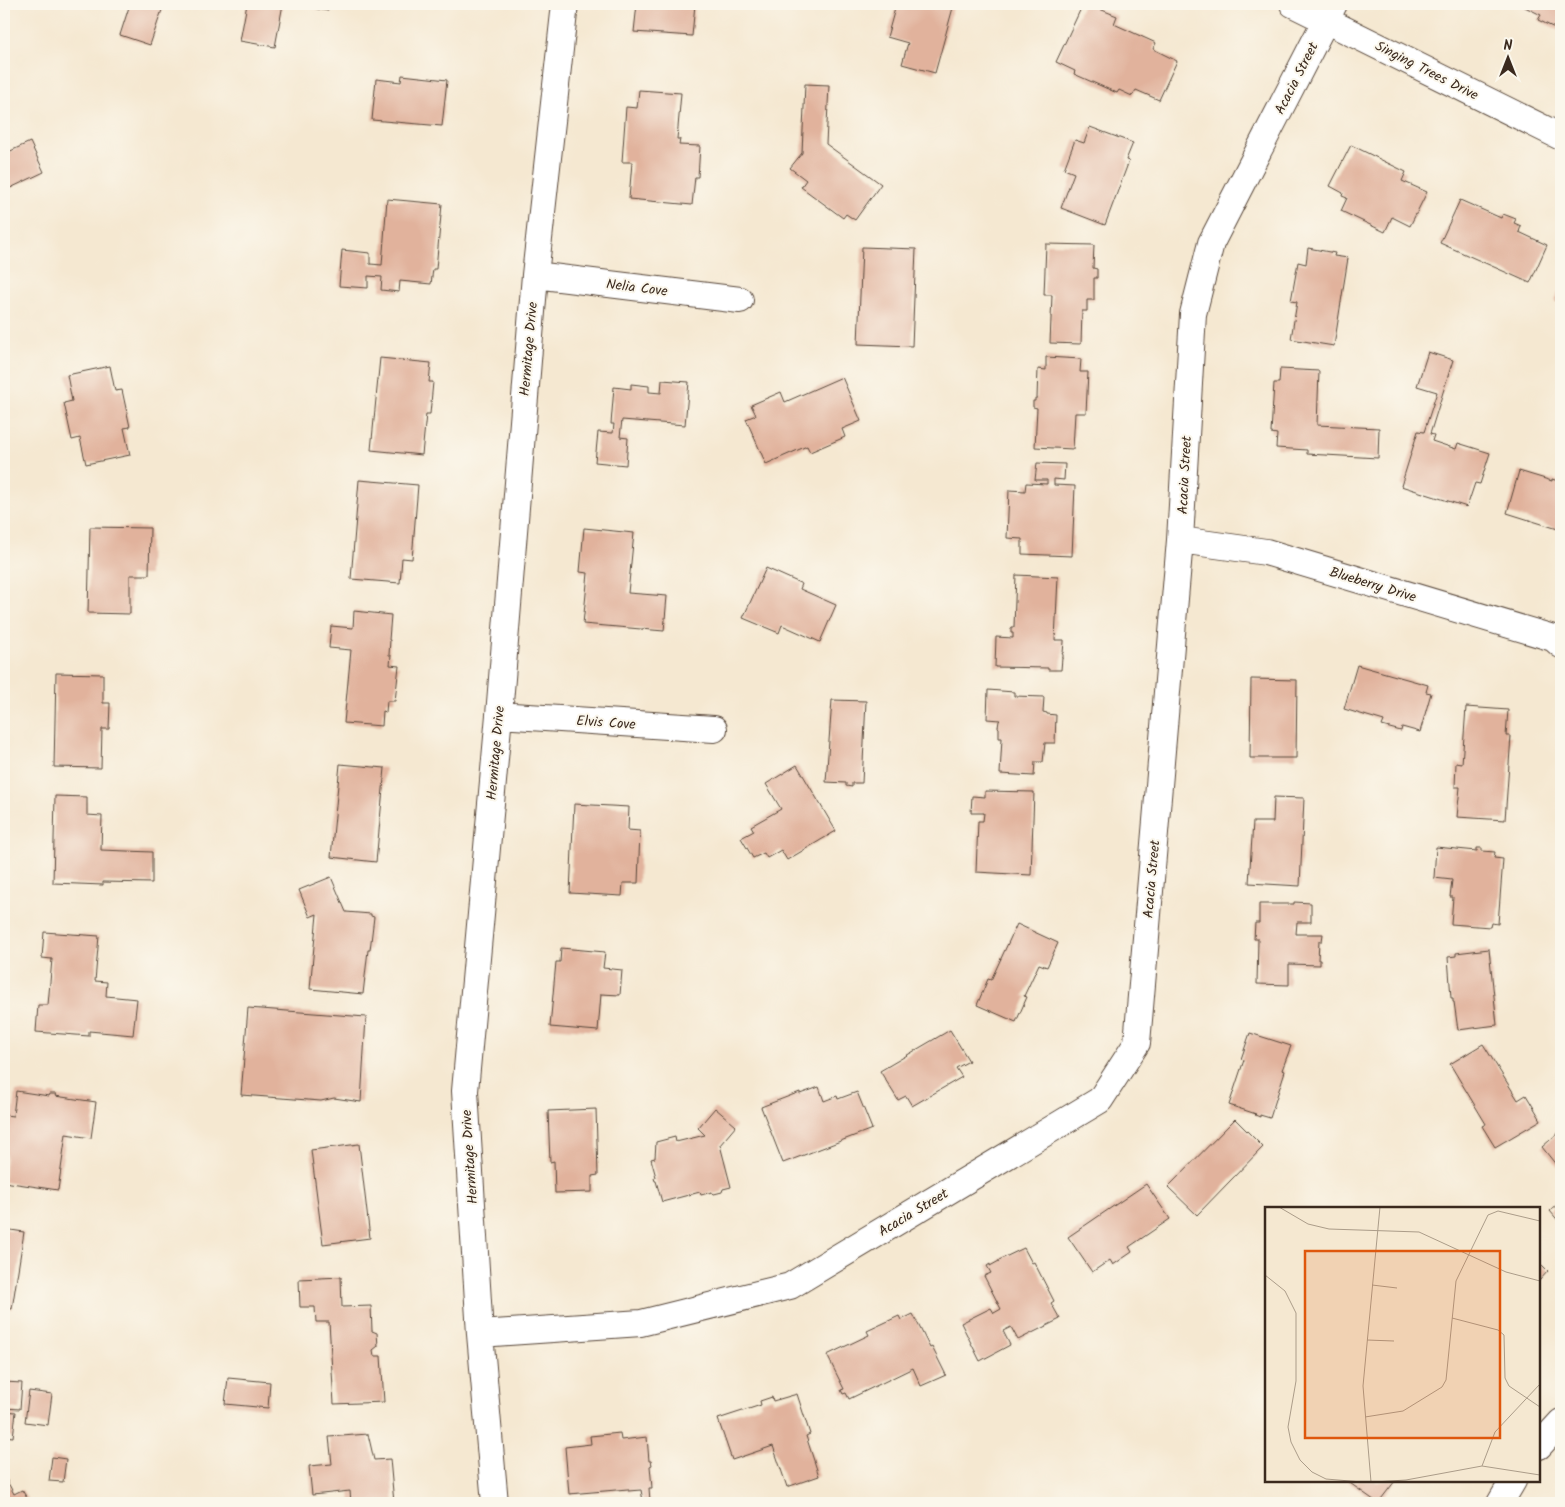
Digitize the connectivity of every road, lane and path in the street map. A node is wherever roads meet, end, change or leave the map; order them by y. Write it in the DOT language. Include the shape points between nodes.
graph roads {
  1 [pos="565,4"];
  2 [pos="1293,4"];
  3 [pos="1330,12"];
  4 [pos="1561,137"];
  5 [pos="535,274"];
  6 [pos="740,300"];
  7 [pos="1180,540"];
  8 [pos="1561,645"];
  9 [pos="499,715"];
  10 [pos="714,729"];
  11 [pos="480,1334"];
  12 [pos="1561,1422"];
  13 [pos="1540,1445"];
  14 [pos="1513,1482"];
  15 [pos="495,1503"];
  16 [pos="1500,1503"];
  1 -- 5 [label="street, Hermitage Drive"];
  2 -- 3 [label="street, Singing Trees Drive"];
  3 -- 4 [label="street, Singing Trees Drive"];
  3 -- 7 [label="street, Acacia Street" via="1210,242 1193,314"];
  5 -- 6 [label="street, Nelia Cove"];
  5 -- 9 [label="street, Hermitage Drive"];
  7 -- 8 [label="street, Blueberry Drive" via="1266,552 1553,638"];
  7 -- 11 [label="street, Acacia Street" via="1137,1043 1100,1100 790,1286 641,1323"];
  9 -- 10 [label="street, Elvis Cove"];
  9 -- 11 [label="street, Hermitage Drive" via="465,1091"];
  11 -- 15 [label="street, Hermitage Drive"];
  12 -- 13 [label="street"];
  14 -- 16 [label="street"];
}
